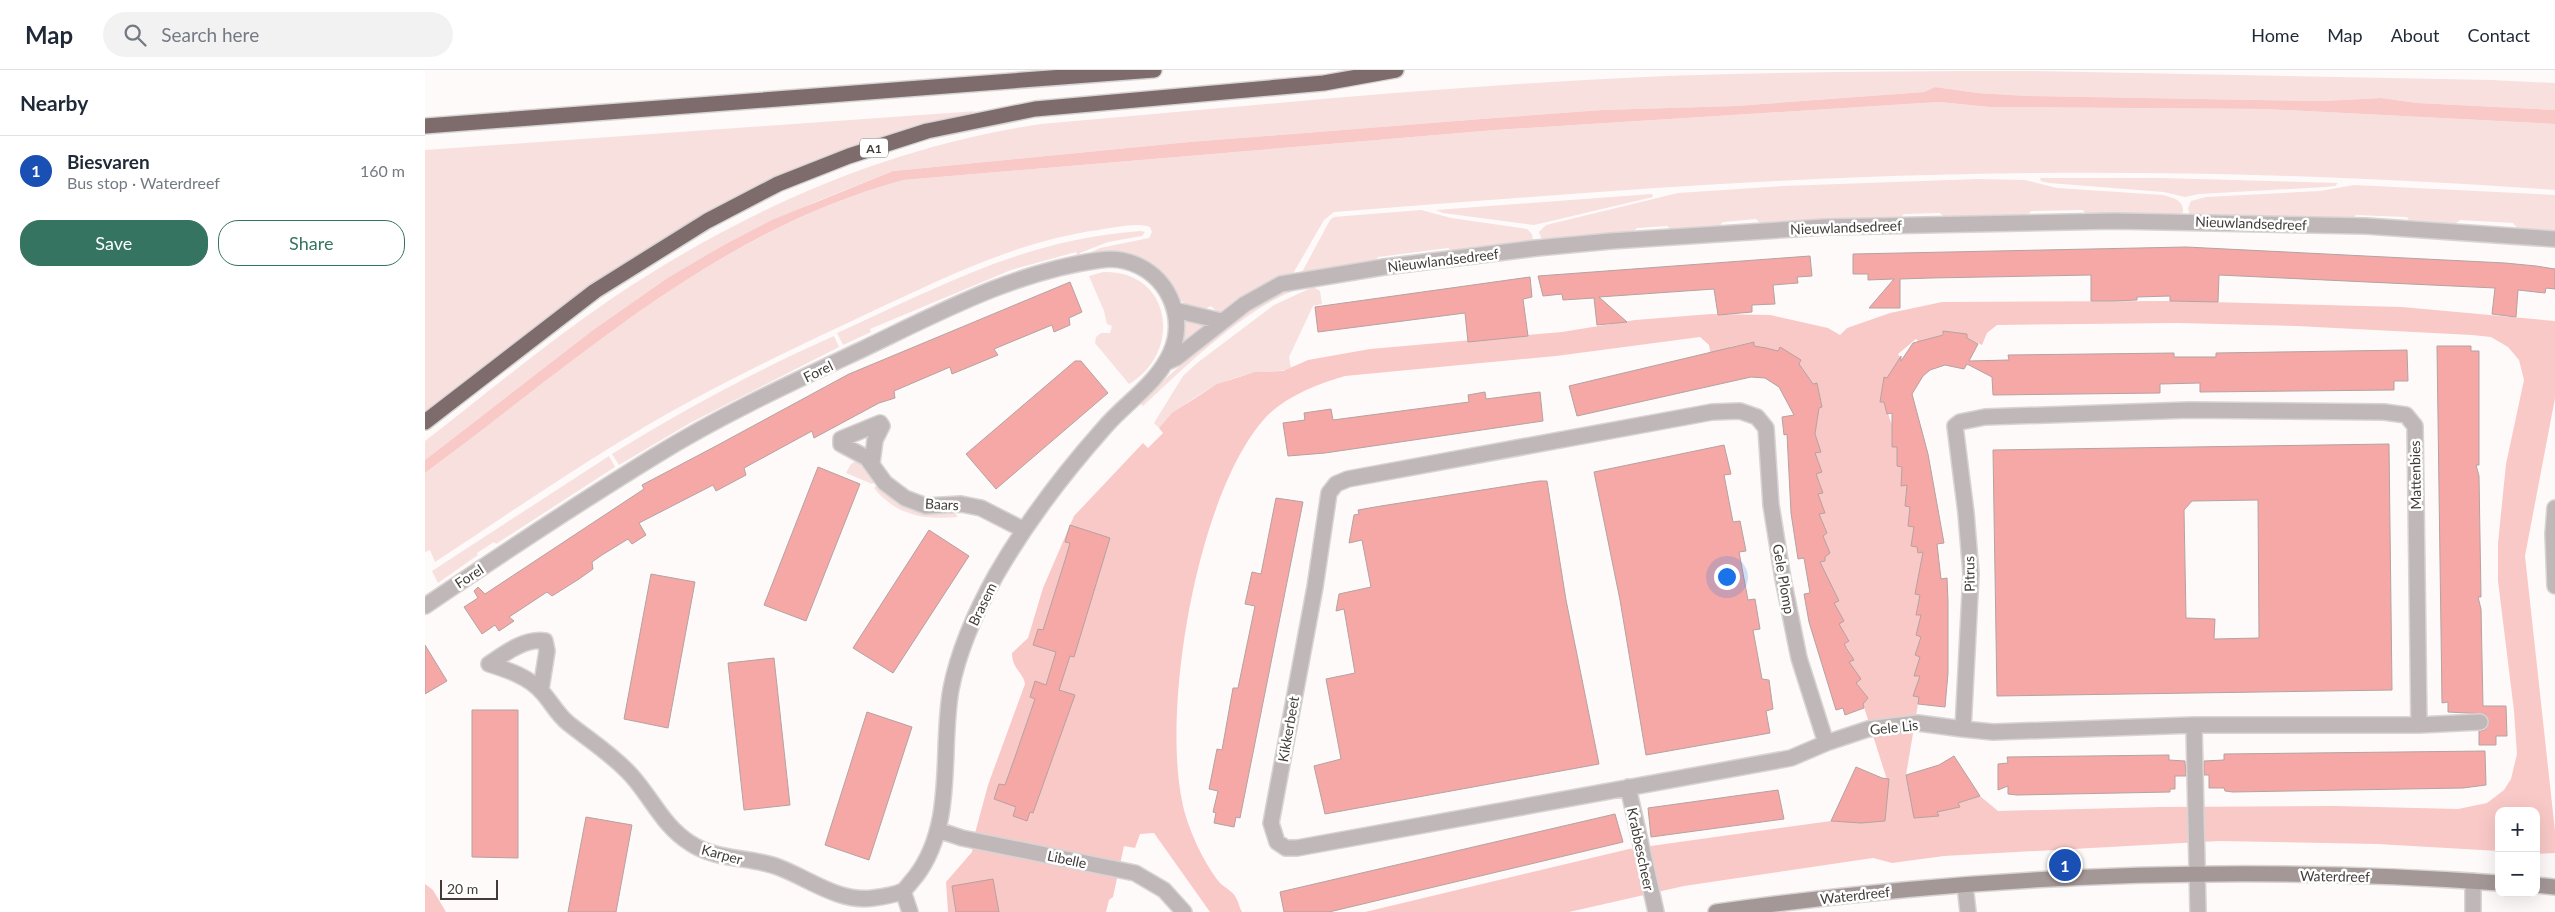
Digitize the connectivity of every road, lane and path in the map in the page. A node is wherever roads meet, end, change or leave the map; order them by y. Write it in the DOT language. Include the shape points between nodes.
graph roads {
  1 [pos="1154,70"];
  2 [pos="1396,70"];
  3 [pos="425,126"];
  4 [pos="2555,239"];
  5 [pos="1175,310"];
  6 [pos="1221,321"];
  7 [pos="1165,363"];
  8 [pos="2189,410"];
  9 [pos="425,422"];
  10 [pos="1554,442"];
  11 [pos="872,462"];
  12 [pos="2555,508"];
  13 [pos="1024,530"];
  14 [pos="2555,586"];
  15 [pos="425,606"];
  16 [pos="541,689"];
  17 [pos="2480,722"];
  18 [pos="2193,725"];
  19 [pos="2419,725"];
  20 [pos="1963,729"];
  21 [pos="1826,743"];
  22 [pos="1628,787"];
  23 [pos="938,830"];
  24 [pos="2197,873"];
  25 [pos="2473,881"];
  26 [pos="2495,883"];
  27 [pos="1965,885"];
  28 [pos="2540,885"];
  29 [pos="2555,887"];
  30 [pos="903,891"];
  31 [pos="910,912"];
  32 [pos="1184,912"];
  33 [pos="1656,912"];
  34 [pos="1716,912"];
  35 [pos="1968,912"];
  36 [pos="2198,912"];
  37 [pos="2473,912"];
  1 -- 3 [label="highway"];
  2 -- 9 [label="highway, A1" via="1324,83 1035,109 927,131 849,156 778,184 691,231 595,291"];
  4 -- 6 [label="street, Nieuwlandsedreef" via="2366,226 2185,221 1776,229 1537,248 1293,282 1270,289"];
  5 -- 6 [label="street"];
  5 -- 7 [label="street, Forel" via="1176,338"];
  5 -- 15 [label="street, Forel" via="1167,290 1153,275 1142,267 1116,260 1053,270 1006,284 925,319 688,437"];
  6 -- 7 [label="street, Nieuwlandsedreef" via="1176,358"];
  7 -- 13 [label="street, Brasem" via="1104,428"];
  8 -- 19 [label="street, Mattenbies" via="2385,412 2405,415 2415,426"];
  8 -- 20 [label="street, Pitrus" via="1985,417 1955,426 1967,512 1971,574"];
  10 -- 21 [label="street, Gele Plomp" via="1712,412 1740,411 1757,416 1765,428 1771,505 1799,658"];
  10 -- 22 [label="street, Kikkerbeet" via="1341,481 1331,489 1271,823 1277,842 1286,848 1297,848"];
  11 -- 13 [label="street, Baars" via="885,483 905,498 926,506 961,504 981,508"];
  12 -- 14 [label="street"];
  13 -- 23 [label="street, Brasem" via="985,594 961,652 951,687"];
  16 -- 16 [label="street, Karper" via="513,672 483,666 525,643 545,641 547,651"];
  16 -- 30 [label="street, Karper" via="563,719 604,749 628,772 673,830 698,848 712,854 774,865 833,892 861,899"];
  17 -- 19 [label="street"];
  18 -- 19 [label="street"];
  18 -- 20 [label="street" via="1993,732"];
  18 -- 24 [label="street"];
  20 -- 21 [label="street, Gele Lis" via="1919,723 1868,729"];
  21 -- 22 [label="street" via="1791,758"];
  22 -- 33 [label="street, Krabbescheer"];
  23 -- 30 [label="street, Brasem" via="921,869"];
  23 -- 32 [label="street, Libelle" via="962,838 1135,873 1164,890"];
  24 -- 25 [label="street, Waterdreef"];
  24 -- 27 [label="street, Waterdreef"];
  24 -- 36 [label="street"];
  25 -- 26 [label="street, Waterdreef"];
  25 -- 37 [label="street"];
  27 -- 34 [label="street, Waterdreef" via="1785,902"];
  27 -- 35 [label="street"];
  28 -- 29 [label="street"];
  30 -- 31 [label="street"];
}
